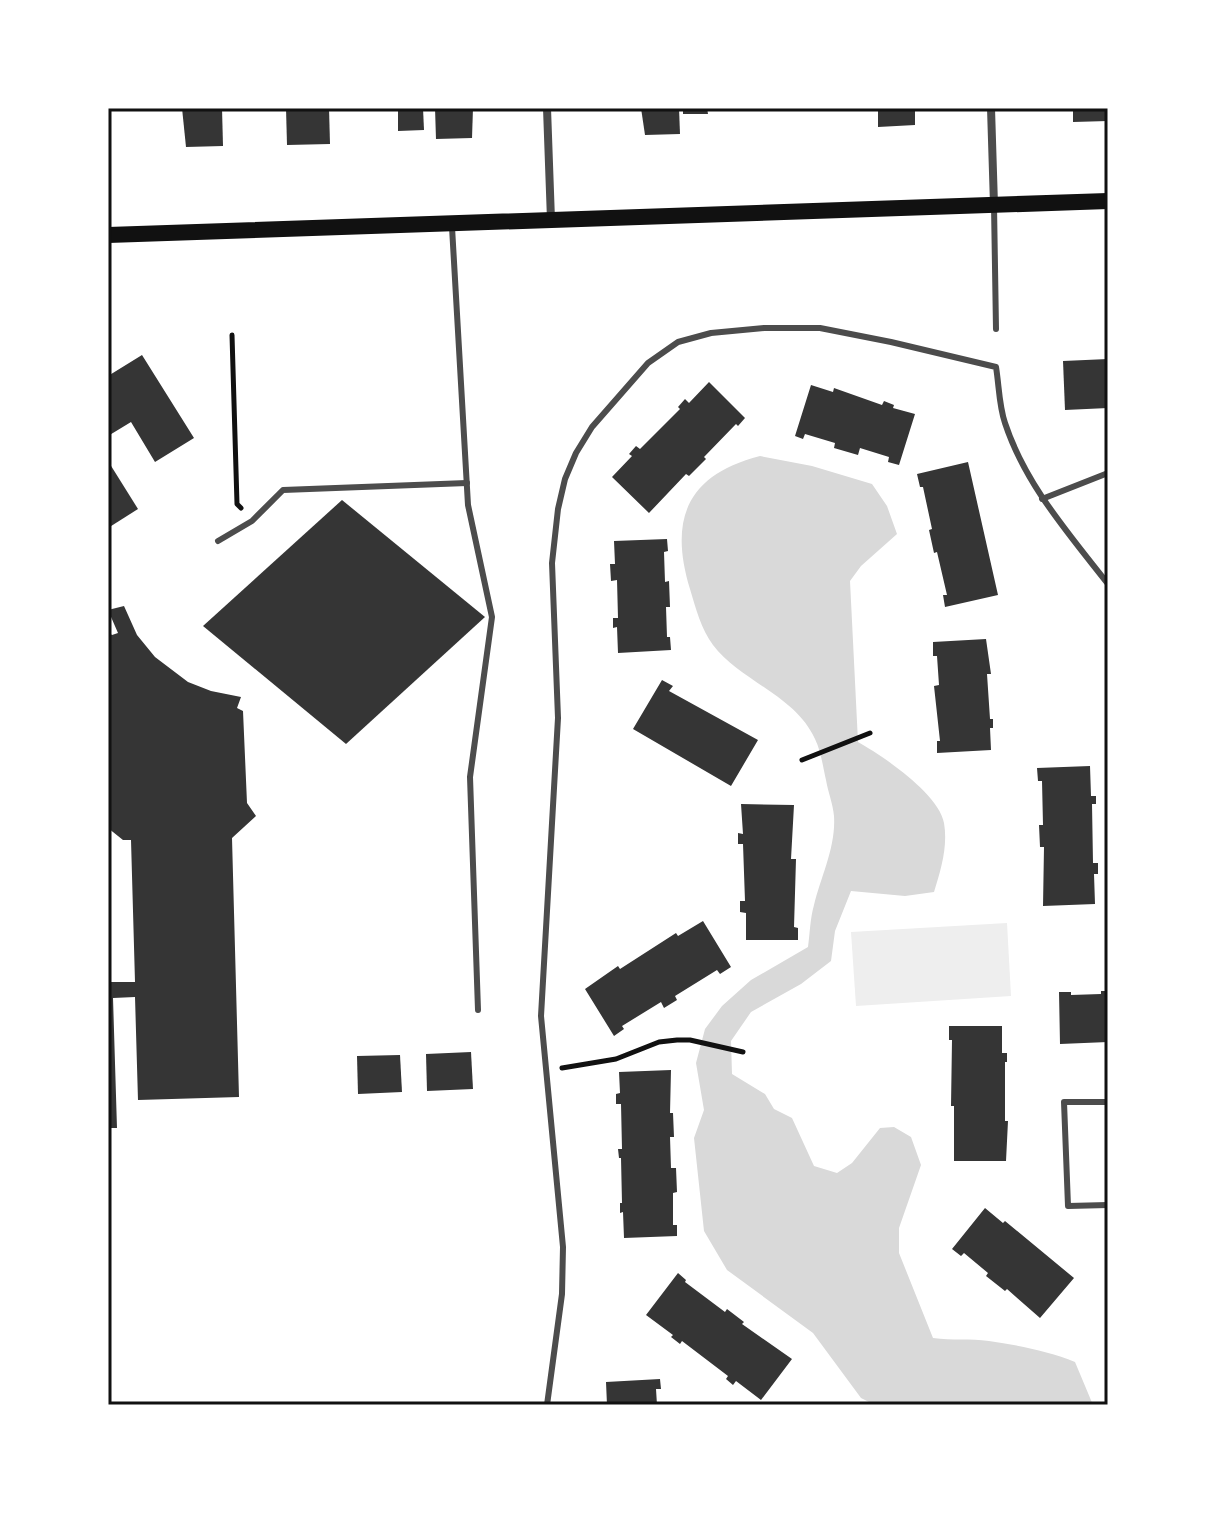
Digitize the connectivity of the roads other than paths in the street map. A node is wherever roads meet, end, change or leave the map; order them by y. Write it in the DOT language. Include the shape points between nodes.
graph roads {
  1 [pos="547,108"];
  2 [pos="991,108"];
  3 [pos="1108,201"];
  4 [pos="994,205"];
  5 [pos="551,220"];
  6 [pos="452,223"];
  7 [pos="108,235"];
  8 [pos="108,306"];
  9 [pos="108,321"];
  10 [pos="996,329"];
  11 [pos="1108,473"];
  12 [pos="467,483"];
  13 [pos="1042,499"];
  14 [pos="218,541"];
  15 [pos="1108,584"];
  16 [pos="478,1010"];
  17 [pos="1108,1102"];
  18 [pos="1108,1205"];
  19 [pos="547,1405"];
  1 -- 5 [label="street"];
  2 -- 4 [label="street"];
  3 -- 4 [label="main road"];
  4 -- 5 [label="main road"];
  4 -- 10 [label="lane"];
  5 -- 6 [label="main road"];
  6 -- 7 [label="main road"];
  6 -- 12 [label="lane"];
  8 -- 9 [label="lane"];
  11 -- 13 [label="lane"];
  12 -- 14 [label="lane" via="283,490 252,521"];
  12 -- 16 [label="lane" via="492,617 470,777"];
  13 -- 15 [label="lane"];
  13 -- 19 [label="lane" via="1003,419 996,367 820,328 711,333 678,342 648,363 620,393 576,453 558,509 552,563 558,718 541,1001 563,1247"];
  17 -- 18 [label="lane" via="1064,1102 1068,1206"];
}
